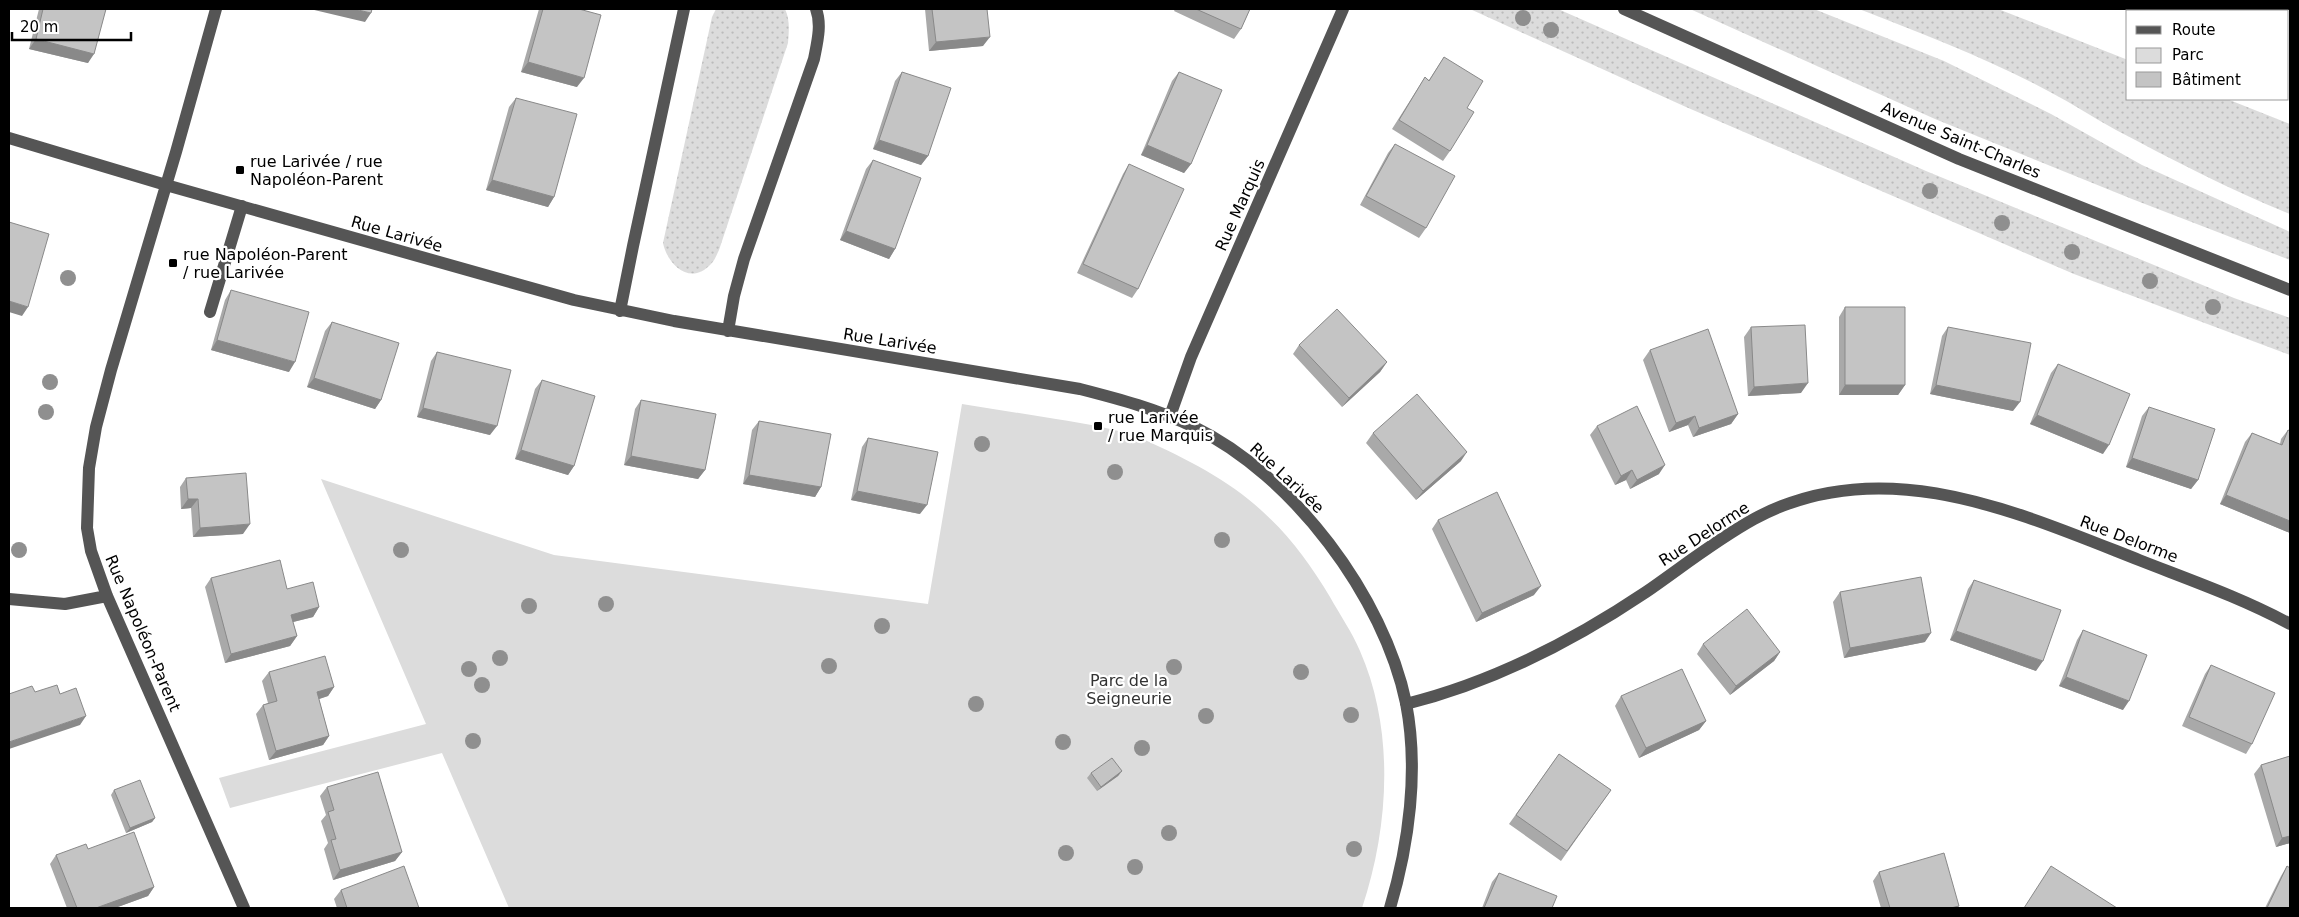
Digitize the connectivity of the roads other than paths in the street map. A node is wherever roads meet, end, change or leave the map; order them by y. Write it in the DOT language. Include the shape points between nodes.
graph roads {
  1 [pos="216,9"];
  2 [pos="684,9"];
  3 [pos="816,9"];
  4 [pos="1343,9"];
  5 [pos="1624,9"];
  6 [pos="9,138"];
  7 [pos="166,185"];
  8 [pos="242,206"];
  9 [pos="2290,290"];
  10 [pos="620,311"];
  11 [pos="210,312"];
  12 [pos="728,331"];
  13 [pos="1170,416"];
  14 [pos="107,596"];
  15 [pos="9,599"];
  16 [pos="2290,624"];
  17 [pos="1406,704"];
  18 [pos="244,908"];
  19 [pos="1390,908"];
  1 -- 7 [label="street"];
  2 -- 10 [label="street"];
  3 -- 12 [label="street" via="819,36 814,59 744,260"];
  4 -- 13 [label="street, Rue Marquis" via="1191,357"];
  5 -- 9 [label="street, Avenue Saint-Charles" via="1959,159"];
  6 -- 7 [label="street, Rue Larivée"];
  7 -- 8 [label="street, Rue Larivée"];
  7 -- 14 [label="street, Rue Napoléon-Parent" via="103,396 89,468 91,551"];
  8 -- 10 [label="street, Rue Larivée"];
  8 -- 11 [label="street"];
  10 -- 12 [label="street, Rue Larivée"];
  12 -- 13 [label="street, Rue Larivée" via="1080,389"];
  13 -- 17 [label="street, Rue Larivée" via="1210,436 1242,458 1271,481 1318,529 1354,580 1372,613 1398,673"];
  14 -- 15 [label="street" via="65,604"];
  14 -- 18 [label="street, Rue Napoléon-Parent"];
  16 -- 17 [label="street, Rue Delorme" via="2242,601 2090,540 1964,497 1883,487 1816,495 1756,518 1645,592 1556,645 1481,681"];
  17 -- 19 [label="street, Rue Larivée" via="1411,768 1409,806 1405,847"];
}
